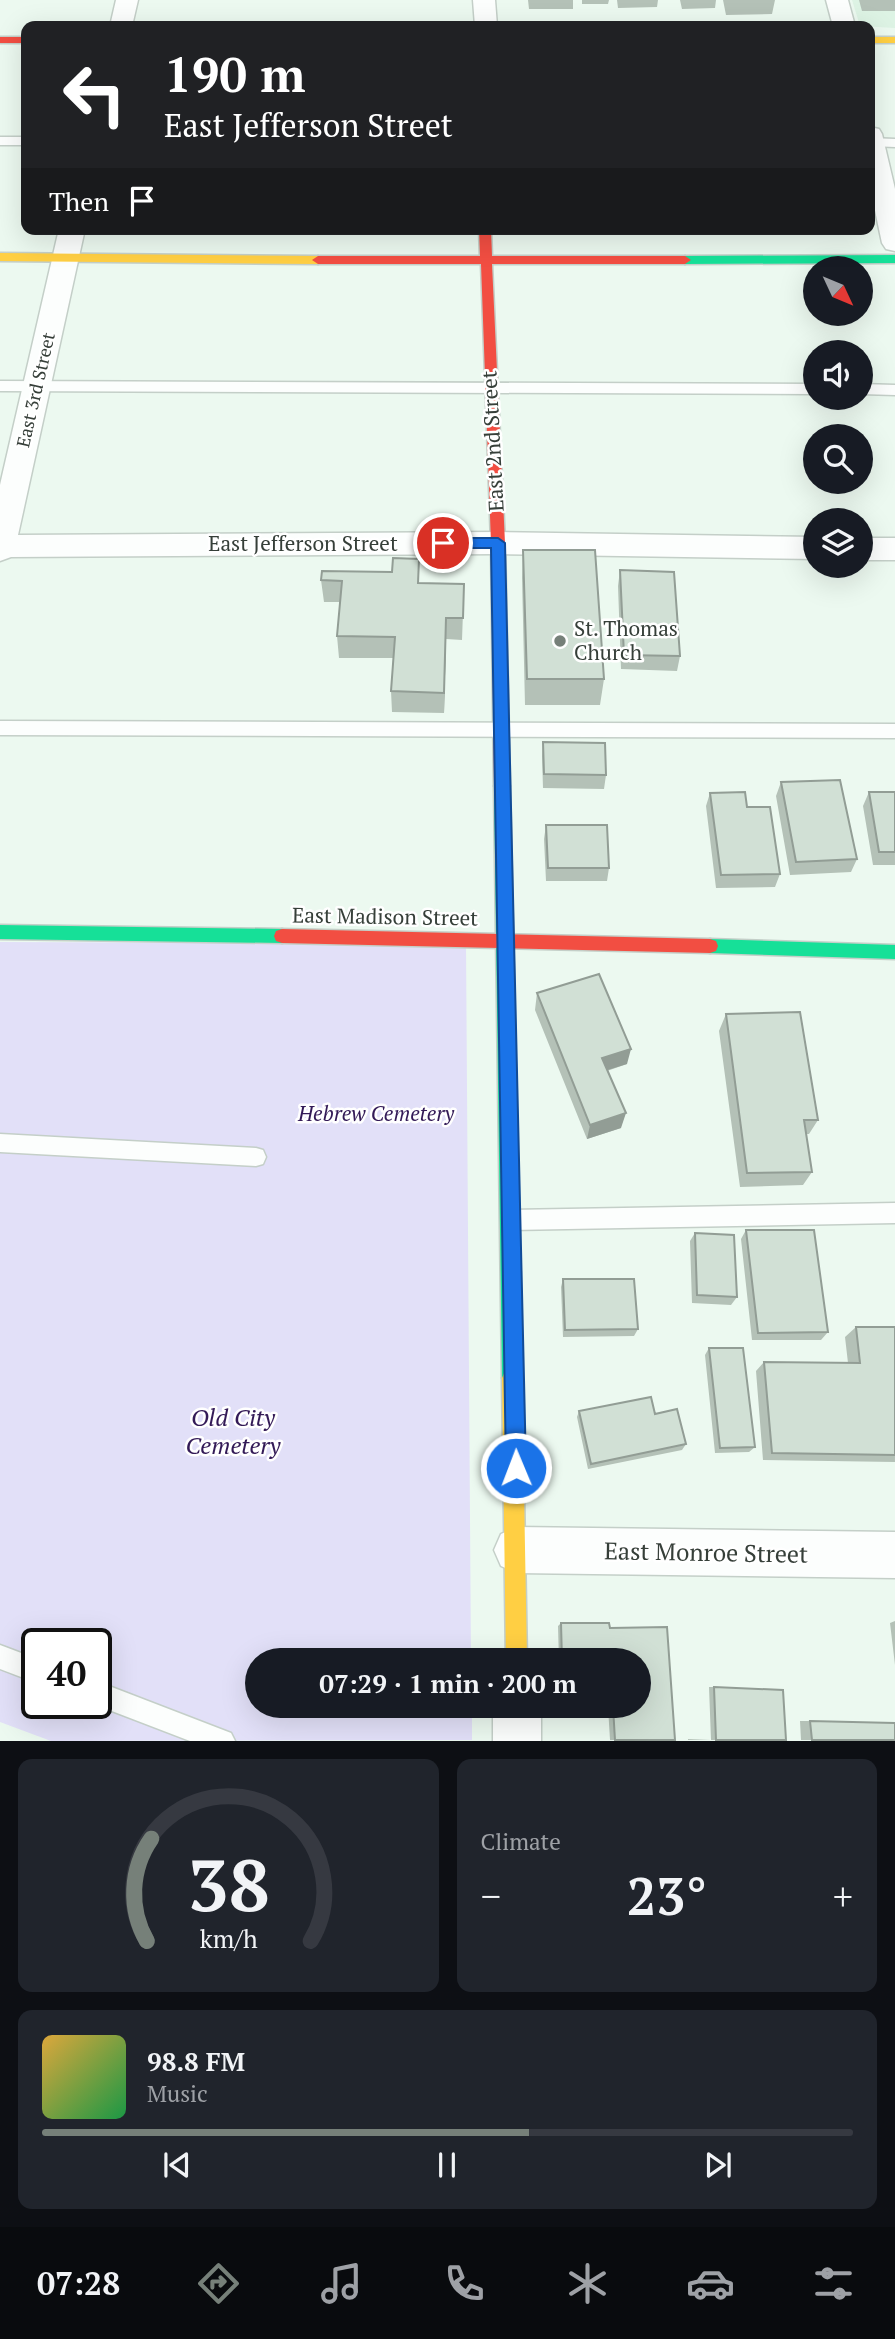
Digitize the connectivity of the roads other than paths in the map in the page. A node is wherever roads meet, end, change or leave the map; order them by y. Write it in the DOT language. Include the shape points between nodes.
graph roads {
  1 [pos="127,0"];
  2 [pos="484,0"];
  3 [pos="837,0"];
  4 [pos="122,21"];
  5 [pos="486,21"];
  6 [pos="843,21"];
  7 [pos="0,40"];
  8 [pos="21,40"];
  9 [pos="875,40"];
  10 [pos="895,40"];
  11 [pos="876,140"];
  12 [pos="0,141"];
  13 [pos="21,141"];
  14 [pos="71,235"];
  15 [pos="485,235"];
  16 [pos="895,243"];
  17 [pos="0,257"];
  18 [pos="66,257"];
  19 [pos="895,259"];
  20 [pos="485,261"];
  21 [pos="0,386"];
  22 [pos="37,386"];
  23 [pos="491,388"];
  24 [pos="803,389"];
  25 [pos="873,389"];
  26 [pos="895,390"];
  27 [pos="498,543"];
  28 [pos="0,548"];
  29 [pos="803,548"];
  30 [pos="873,549"];
  31 [pos="895,549"];
  32 [pos="0,728"];
  33 [pos="501,730"];
  34 [pos="895,731"];
  35 [pos="0,932"];
  36 [pos="505,940"];
  37 [pos="895,952"];
  38 [pos="0,1143"];
  39 [pos="256,1157"];
  40 [pos="895,1213"];
  41 [pos="511,1220"];
  42 [pos="517,1550"];
  43 [pos="895,1555"];
  44 [pos="517,1648"];
  45 [pos="0,1657"];
  46 [pos="21,1665"];
  47 [pos="112,1699"];
  48 [pos="517,1718"];
  49 [pos="222,1741"];
  50 [pos="517,1741"];
  1 -- 4 [label="street"];
  2 -- 5 [label="street"];
  3 -- 6 [label="street"];
  7 -- 8 [label="street"];
  9 -- 10 [label="street"];
  11 -- 16 [label="street"];
  12 -- 13 [label="lane"];
  14 -- 18 [label="street, East 3rd Street"];
  15 -- 20 [label="street, East 2nd Street"];
  17 -- 18 [label="street"];
  18 -- 20 [label="street"];
  18 -- 22 [label="street, East 3rd Street"];
  19 -- 20 [label="street"];
  20 -- 23 [label="street, East 2nd Street"];
  21 -- 22 [label="lane"];
  22 -- 23 [label="lane"];
  22 -- 28 [label="street, East 3rd Street"];
  23 -- 24 [label="lane"];
  23 -- 27 [label="street, East 2nd Street"];
  25 -- 26 [label="lane"];
  27 -- 28 [label="street, East Jefferson Street"];
  27 -- 29 [label="street, East Jefferson Street"];
  27 -- 33 [label="street, East 2nd Street"];
  30 -- 31 [label="street"];
  32 -- 33 [label="lane"];
  33 -- 34 [label="lane"];
  33 -- 36 [label="street, East 2nd Street"];
  35 -- 36 [label="street, East Madison Street"];
  36 -- 37 [label="street, East Madison Street"];
  36 -- 41 [label="street, East 2nd Street"];
  38 -- 39 [label="lane"];
  40 -- 41 [label="lane"];
  41 -- 42 [label="street, East 2nd Street"];
  42 -- 43 [label="street, East Monroe Street"];
  42 -- 44 [label="street, East 2nd Street"];
  45 -- 46 [label="lane"];
  47 -- 49 [label="lane"];
  48 -- 50 [label="street"];
}
